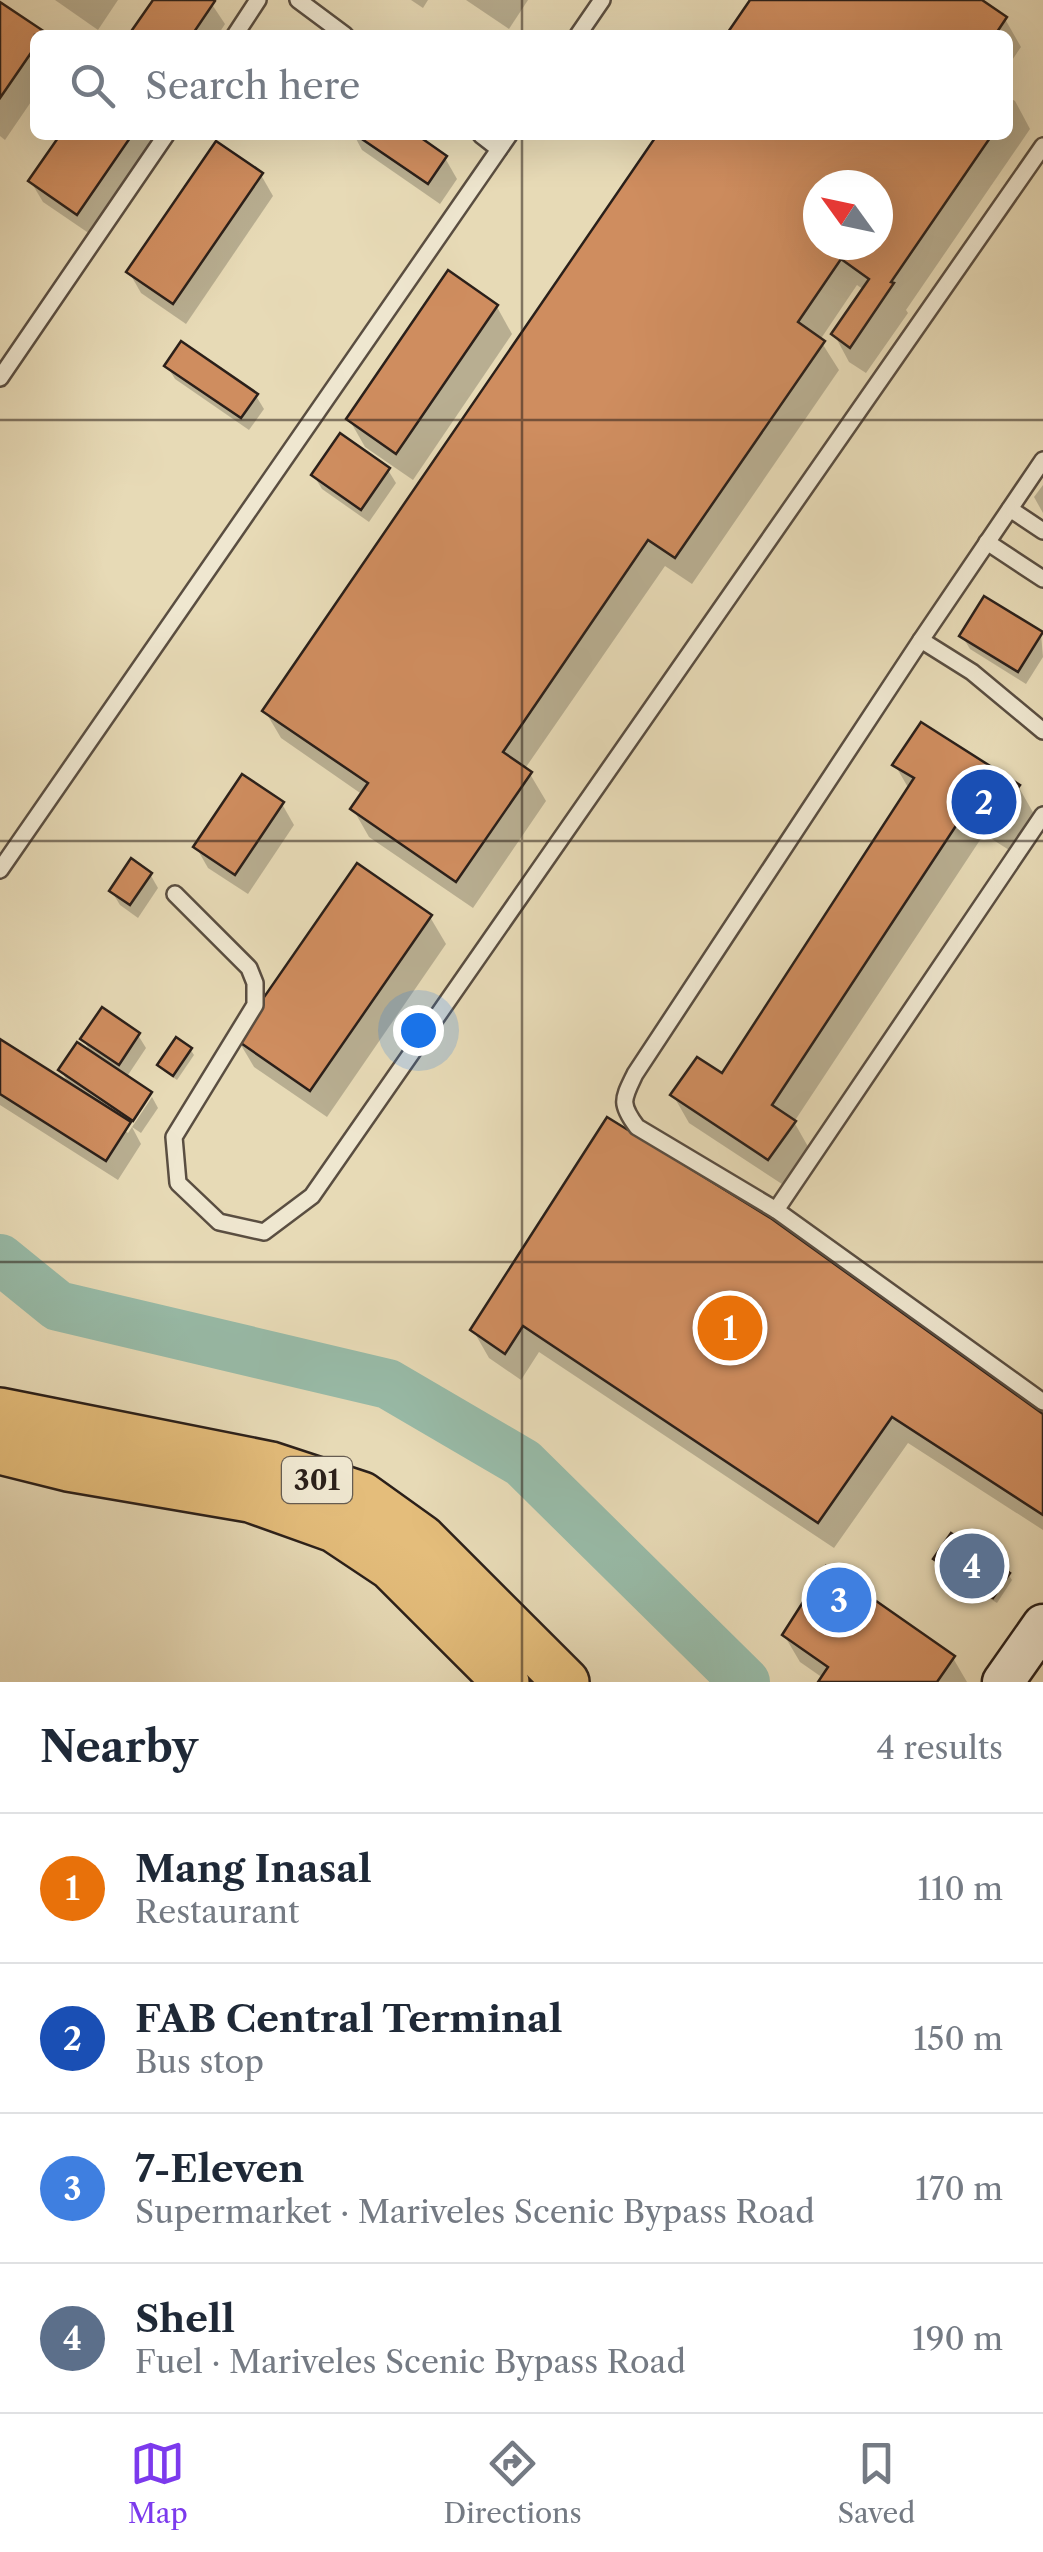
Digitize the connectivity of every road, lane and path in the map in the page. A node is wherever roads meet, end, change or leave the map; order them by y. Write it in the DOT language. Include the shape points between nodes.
graph roads {
  1 [pos="258,0"];
  2 [pos="298,0"];
  3 [pos="602,0"];
  4 [pos="237,30"];
  5 [pos="338,30"];
  6 [pos="581,30"];
  7 [pos="163,140"];
  8 [pos="504,142"];
  9 [pos="1043,146"];
  10 [pos="0,378"];
  11 [pos="1043,460"];
  12 [pos="1010,509"];
  13 [pos="1043,531"];
  14 [pos="987,542"];
  15 [pos="1043,578"];
  16 [pos="921,640"];
  17 [pos="1043,730"];
  18 [pos="1043,815"];
  19 [pos="0,870"];
  20 [pos="174,894"];
  21 [pos="776,1210"];
  22 [pos="1043,1402"];
  23 [pos="0,1410"];
  24 [pos="0,1451"];
  25 [pos="1043,1625"];
  26 [pos="506,1682"];
  27 [pos="566,1682"];
  28 [pos="1003,1682"];
  1 -- 4 [label="lane"];
  2 -- 5 [label="lane"];
  3 -- 6 [label="lane"];
  7 -- 10 [label="lane"];
  8 -- 19 [label="lane"];
  9 -- 20 [label="lane" via="312,1196 264,1232 219,1222 178,1183 174,1136 255,1004 256,984 249,968"];
  11 -- 12 [label="lane"];
  12 -- 13 [label="lane"];
  12 -- 14 [label="lane"];
  14 -- 15 [label="lane"];
  14 -- 16 [label="lane"];
  16 -- 17 [label="lane"];
  16 -- 21 [label="lane" via="623,1100 636,1127"];
  18 -- 21 [label="lane"];
  21 -- 22 [label="lane"];
  23 -- 27 [label="main road, 301" via="271,1466 362,1495 422,1538"];
  24 -- 26 [label="main road, 301" via="250,1499 334,1529 391,1567"];
  25 -- 28 [label="main road"];
}
